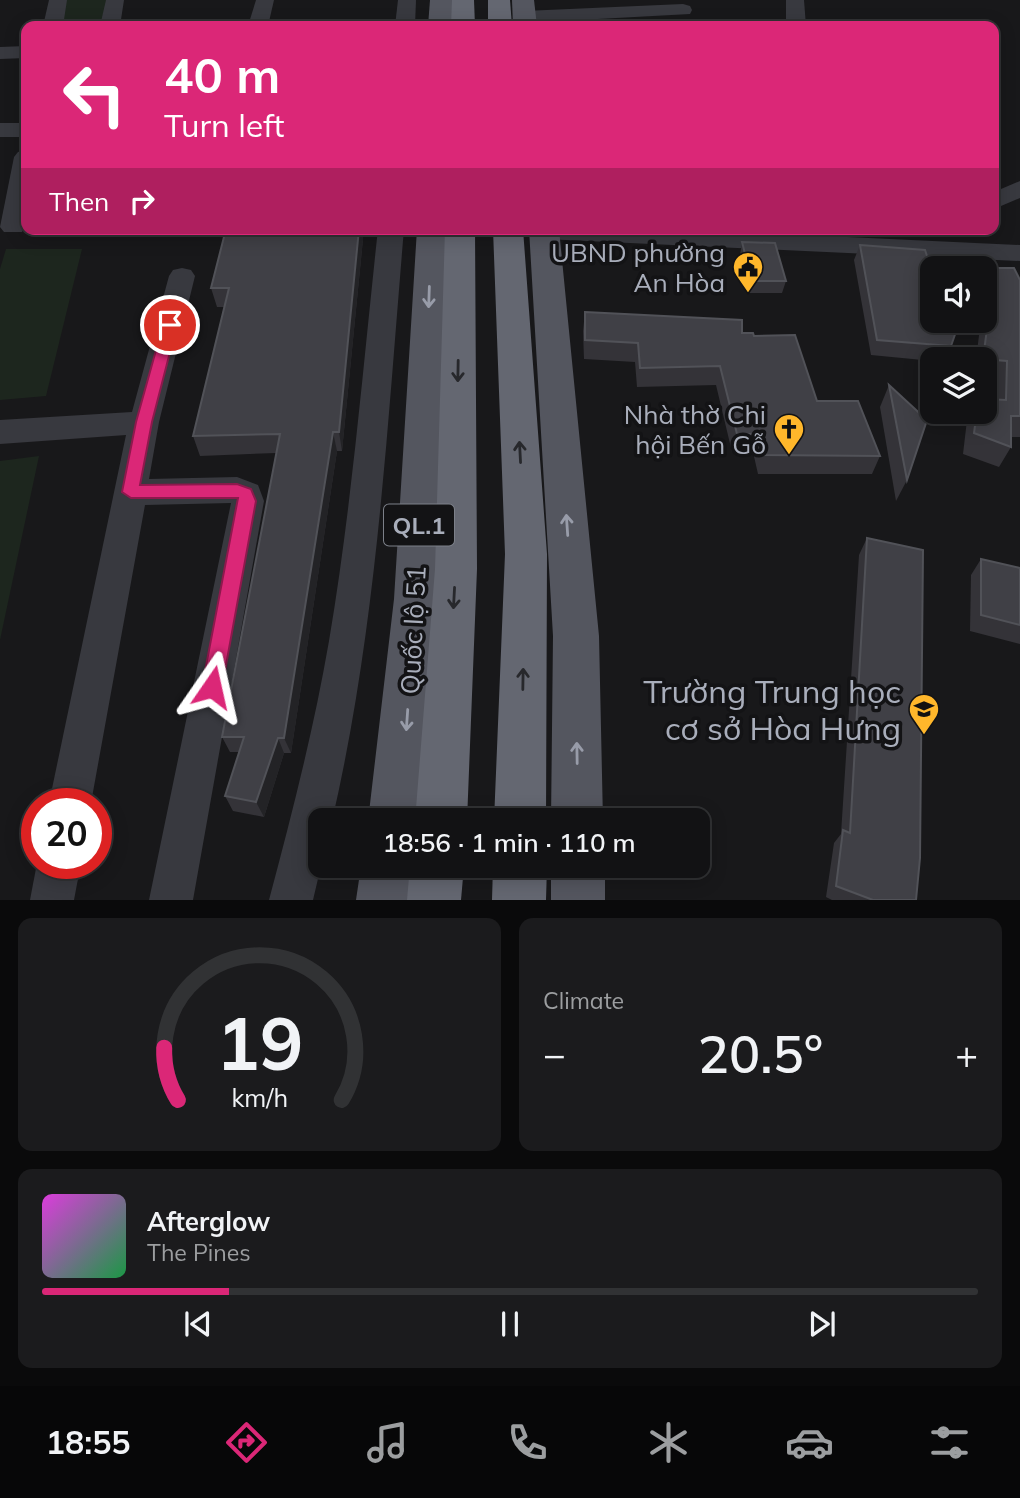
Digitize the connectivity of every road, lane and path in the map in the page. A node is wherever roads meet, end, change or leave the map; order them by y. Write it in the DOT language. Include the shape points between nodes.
graph roads {
  1 [pos="58,0"];
  2 [pos="116,0"];
  3 [pos="265,0"];
  4 [pos="407,0"];
  5 [pos="441,0"];
  6 [pos="463,0"];
  7 [pos="499,0"];
  8 [pos="795,0"];
  9 [pos="683,10"];
  10 [pos="524,14"];
  11 [pos="54,21"];
  12 [pos="111,21"];
  13 [pos="259,21"];
  14 [pos="405,21"];
  15 [pos="440,21"];
  16 [pos="463,21"];
  17 [pos="500,21"];
  18 [pos="796,21"];
  19 [pos="21,52"];
  20 [pos="0,53"];
  21 [pos="0,130"];
  22 [pos="21,130"];
  23 [pos="21,184"];
  24 [pos="1020,188"];
  25 [pos="999,199"];
  26 [pos="13,227"];
  27 [pos="390,235"];
  28 [pos="432,235"];
  29 [pos="460,235"];
  30 [pos="532,235"];
  31 [pos="702,235"];
  32 [pos="933,235"];
  33 [pos="906,249"];
  34 [pos="1020,253"];
  35 [pos="182,276"];
  36 [pos="531,292"];
  37 [pos="144,422"];
  38 [pos="0,432"];
  39 [pos="131,492"];
  40 [pos="73,788"];
  41 [pos="396,808"];
  42 [pos="442,808"];
  43 [pos="520,808"];
  44 [pos="577,808"];
  45 [pos="386,878"];
  46 [pos="436,878"];
  47 [pos="520,878"];
  48 [pos="578,878"];
  49 [pos="56,879"];
  50 [pos="291,899"];
  51 [pos="52,900"];
  52 [pos="171,900"];
  53 [pos="383,900"];
  54 [pos="435,900"];
  55 [pos="519,900"];
  56 [pos="578,900"];
  1 -- 11 [label="street"];
  2 -- 12 [label="street"];
  3 -- 13 [label="street"];
  4 -- 14 [label="street"];
  5 -- 15 [label="main road"];
  6 -- 16 [label="highway"];
  7 -- 17 [label="highway"];
  8 -- 18 [label="street"];
  9 -- 10 [label="street"];
  19 -- 20 [label="street"];
  21 -- 22 [label="street"];
  23 -- 26 [label="street"];
  24 -- 25 [label="street"];
  27 -- 50 [label="street" via="338,697"];
  28 -- 41 [label="main road, Quốc lộ 51 / QL.1, one-way" via="407,719"];
  29 -- 42 [label="highway, Quốc lộ 51 / QL.1, one-way" via="456,569"];
  30 -- 36 [label="highway"];
  31 -- 33 [label="street"];
  32 -- 33 [label="street"];
  33 -- 34 [label="street"];
  35 -- 37 [label="street"];
  43 -- 36 [label="highway, one-way"];
  44 -- 36 [label="main road, one-way" via="576,636"];
  37 -- 38 [label="street"];
  37 -- 39 [label="street"];
  39 -- 40 [label="street"];
  39 -- 52 [label="street" via="237,490 246,494 248,501"];
  45 -- 53 [label="main road"];
  46 -- 54 [label="highway"];
  47 -- 55 [label="highway"];
  48 -- 56 [label="main road"];
  49 -- 51 [label="street"];
}
